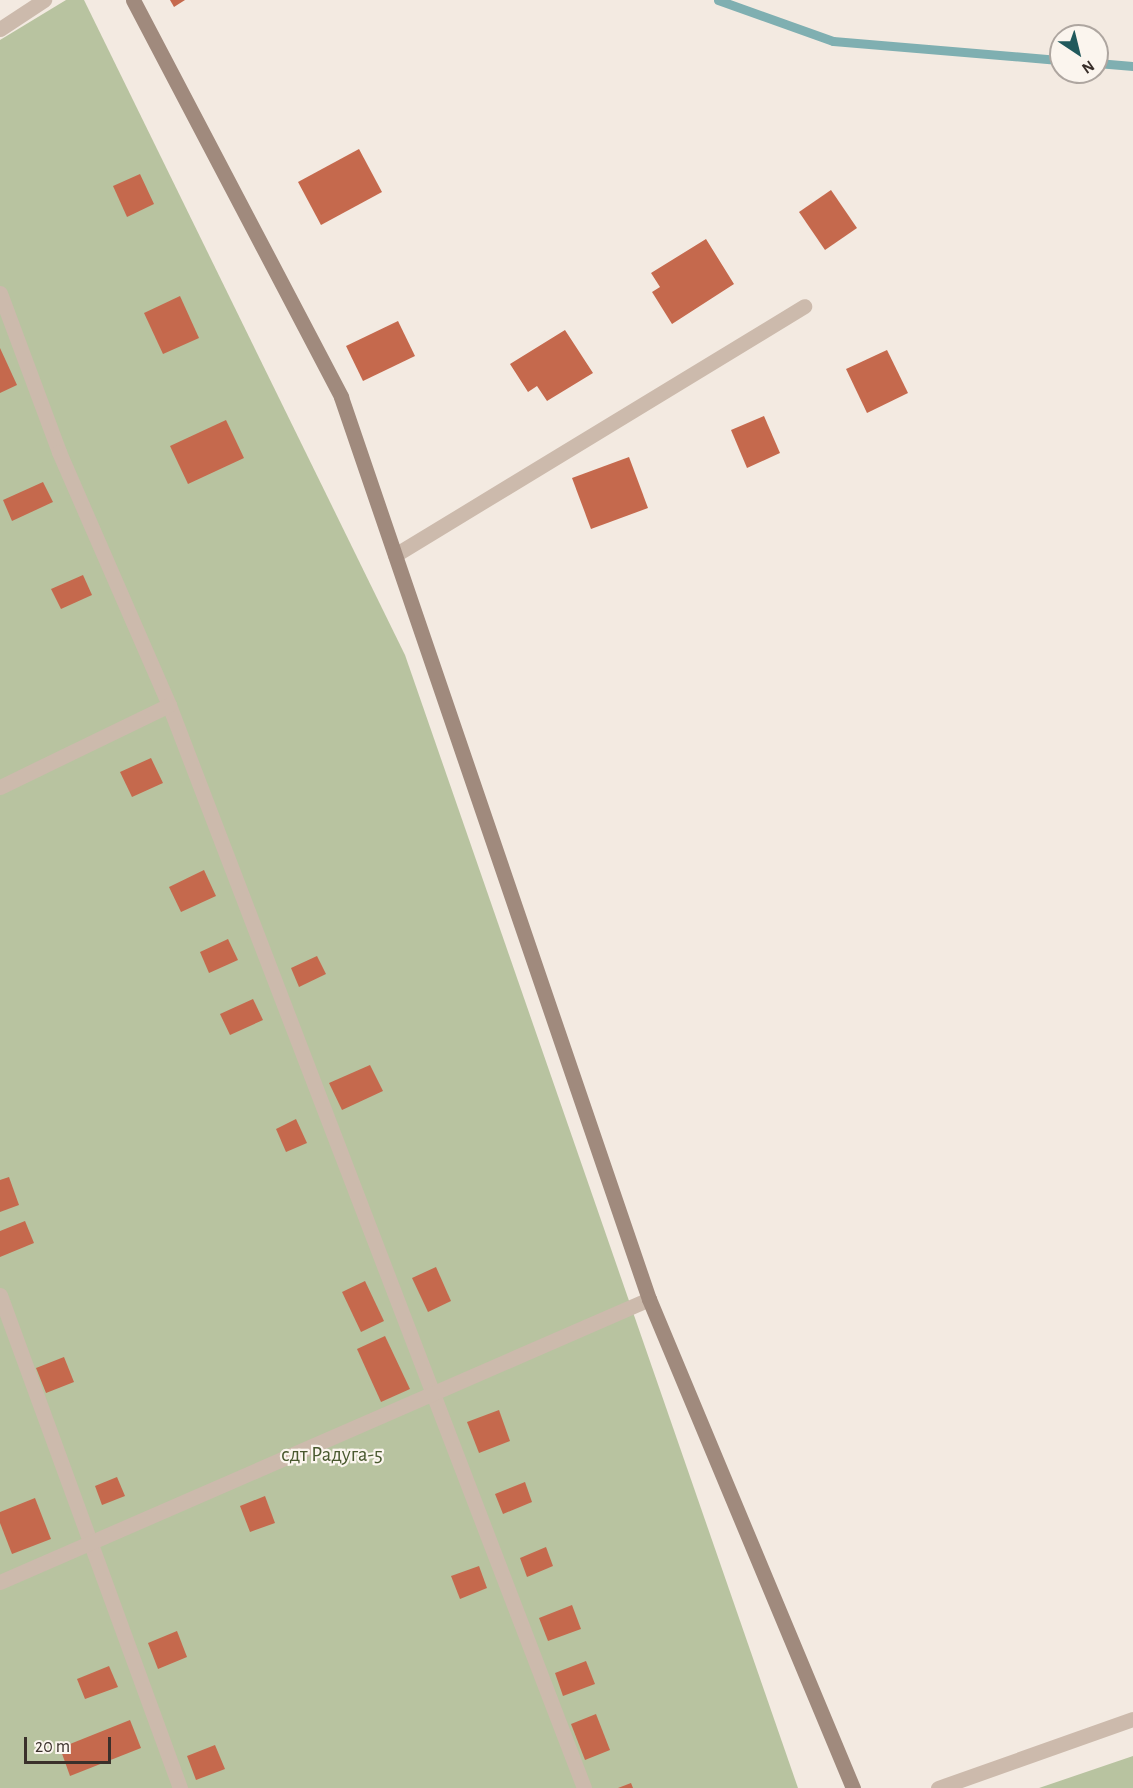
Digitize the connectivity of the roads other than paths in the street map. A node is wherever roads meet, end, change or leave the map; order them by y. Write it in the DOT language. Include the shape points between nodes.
graph roads {
  1 [pos="44,0"];
  2 [pos="133,0"];
  3 [pos="0,29"];
  4 [pos="0,293"];
  5 [pos="804,306"];
  6 [pos="395,555"];
  7 [pos="169,705"];
  8 [pos="0,787"];
  9 [pos="0,1295"];
  10 [pos="650,1299"];
  11 [pos="435,1393"];
  12 [pos="90,1543"];
  13 [pos="0,1582"];
  14 [pos="1133,1719"];
  15 [pos="180,1788"];
  16 [pos="584,1788"];
  17 [pos="853,1788"];
  18 [pos="938,1788"];
  1 -- 3 [label="street"];
  2 -- 6 [label="street" via="341,397"];
  4 -- 7 [label="street" via="59,453"];
  5 -- 6 [label="street"];
  6 -- 10 [label="street"];
  7 -- 8 [label="street"];
  7 -- 11 [label="street"];
  9 -- 12 [label="street"];
  10 -- 11 [label="street"];
  10 -- 17 [label="street"];
  11 -- 12 [label="street"];
  11 -- 16 [label="street"];
  12 -- 13 [label="street"];
  12 -- 15 [label="street"];
  14 -- 18 [label="street"];
}
